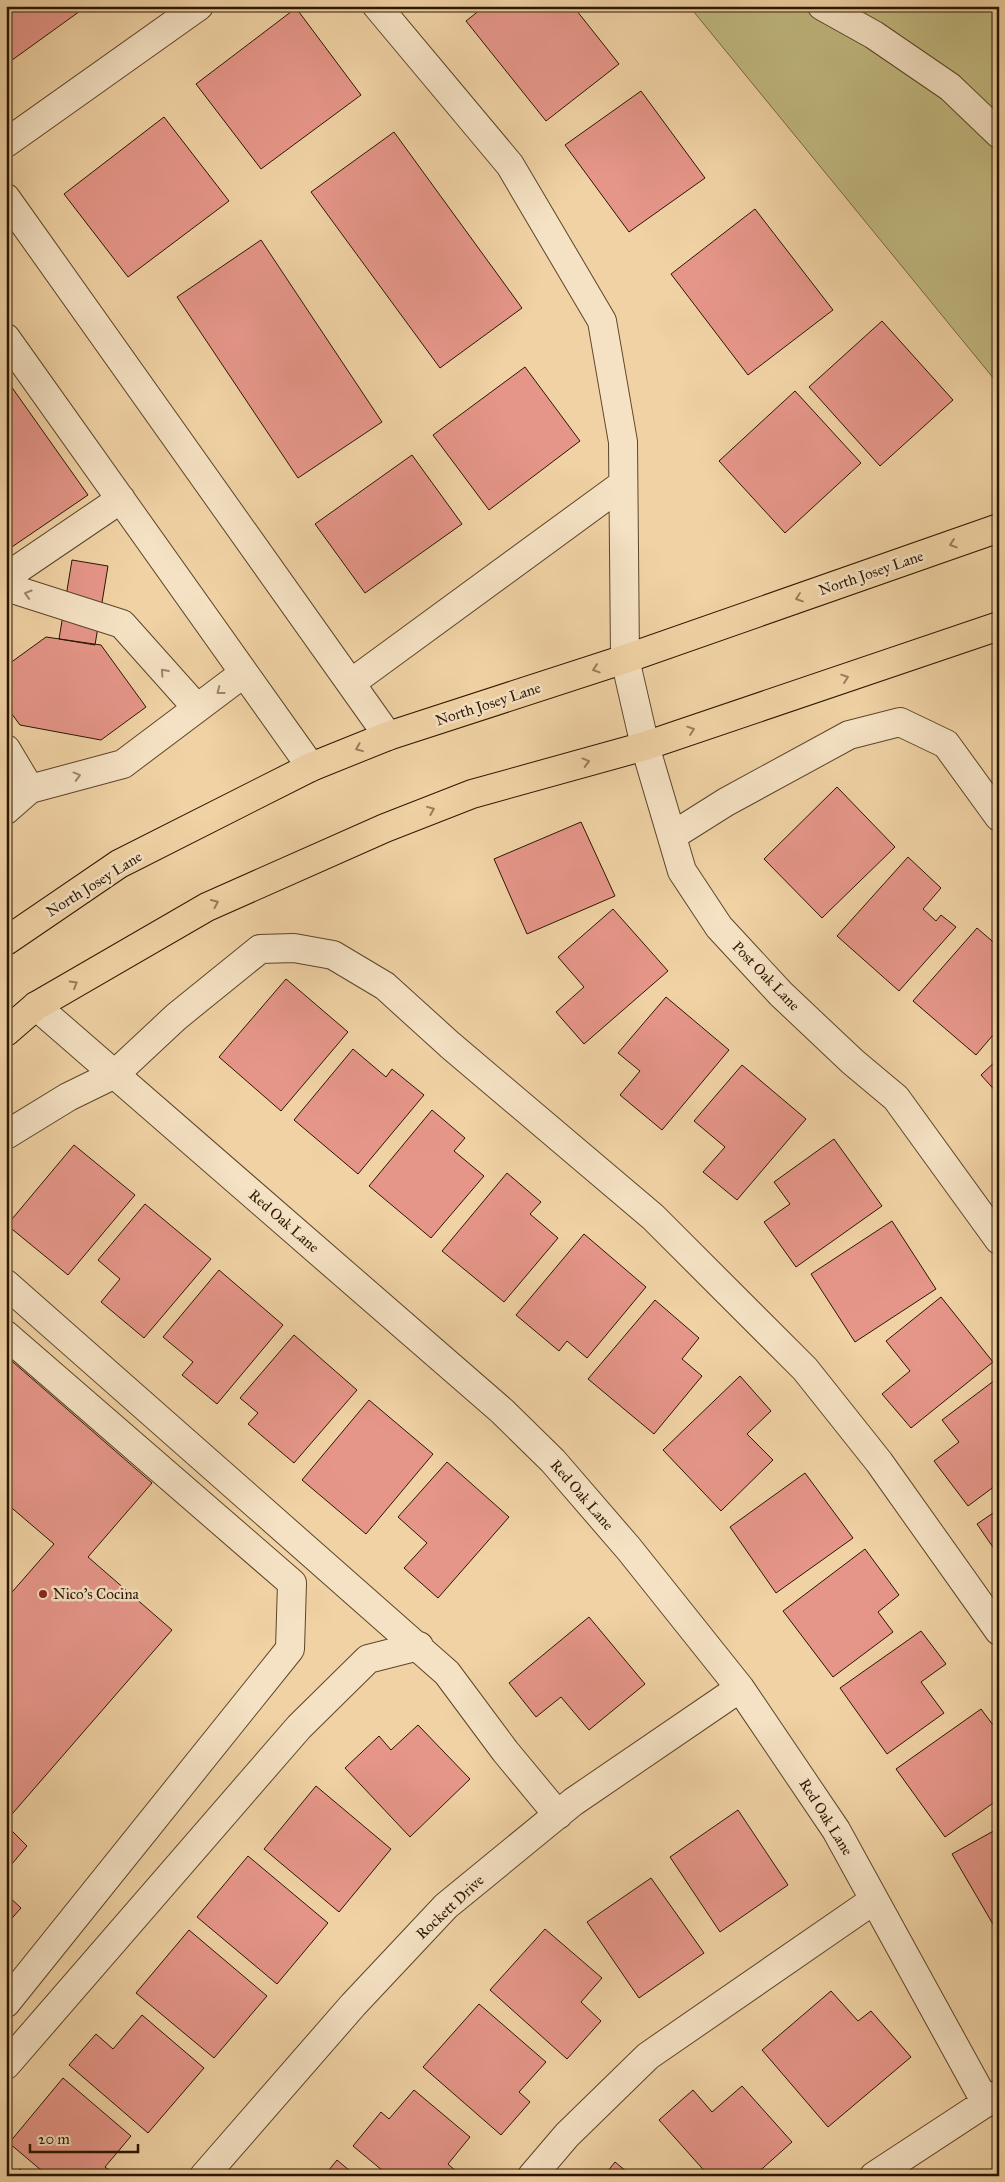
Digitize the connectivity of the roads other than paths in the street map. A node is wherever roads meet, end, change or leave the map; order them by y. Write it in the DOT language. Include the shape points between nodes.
graph roads {
  1 [pos="200,6"];
  2 [pos="377,6"];
  3 [pos="822,6"];
  4 [pos="999,134"];
  5 [pos="6,143"];
  6 [pos="6,198"];
  7 [pos="6,338"];
  8 [pos="623,484"];
  9 [pos="121,499"];
  10 [pos="999,528"];
  11 [pos="6,577"];
  12 [pos="6,587"];
  13 [pos="999,626"];
  14 [pos="625,659"];
  15 [pos="244,673"];
  16 [pos="351,683"];
  17 [pos="197,708"];
  18 [pos="388,736"];
  19 [pos="645,746"];
  20 [pos="6,749"];
  21 [pos="311,767"];
  22 [pos="30,789"];
  23 [pos="6,810"];
  24 [pos="999,817"];
  25 [pos="672,836"];
  26 [pos="6,941"];
  27 [pos="36,1006"];
  28 [pos="6,1032"];
  29 [pos="114,1074"];
  30 [pos="6,1135"];
  31 [pos="999,1240"];
  32 [pos="6,1284"];
  33 [pos="6,1335"];
  34 [pos="999,1631"];
  35 [pos="418,1646"];
  36 [pos="740,1688"];
  37 [pos="558,1814"];
  38 [pos="874,1900"];
  39 [pos="6,2003"];
  40 [pos="6,2065"];
  41 [pos="992,2099"];
  42 [pos="204,2176"];
  43 [pos="532,2176"];
  44 [pos="874,2176"];
  1 -- 5 [label="street"];
  2 -- 8 [label="street, Post Oak Lane" via="510,165 602,321 623,442"];
  3 -- 4 [label="street" via="874,35 950,87"];
  6 -- 16 [label="street"];
  7 -- 9 [label="street"];
  8 -- 14 [label="street, Post Oak Lane"];
  8 -- 16 [label="street"];
  9 -- 11 [label="street"];
  9 -- 15 [label="street"];
  10 -- 14 [label="main road, North Josey Lane, one-way"];
  17 -- 12 [label="street, one-way" via="122,624"];
  19 -- 13 [label="main road, one-way"];
  14 -- 18 [label="main road, North Josey Lane, one-way"];
  14 -- 19 [label="street, Post Oak Lane"];
  15 -- 17 [label="street, one-way"];
  15 -- 21 [label="street"];
  16 -- 18 [label="street"];
  22 -- 17 [label="street, one-way" via="123,764"];
  18 -- 21 [label="main road, North Josey Lane, one-way"];
  19 -- 25 [label="street, Post Oak Lane"];
  27 -- 19 [label="main road, one-way" via="207,906 386,828 472,794"];
  20 -- 22 [label="street"];
  21 -- 26 [label="main road, North Josey Lane" via="120,864"];
  22 -- 23 [label="street"];
  24 -- 25 [label="street" via="946,744 900,722 850,735 726,802"];
  25 -- 31 [label="street, Post Oak Lane" via="682,871 720,927 781,994 896,1098"];
  27 -- 28 [label="main road"];
  27 -- 29 [label="street, Red Oak Lane"];
  29 -- 30 [label="street" via="68,1097"];
  29 -- 34 [label="street" via="176,1017 260,949 294,948 333,955 385,986 653,1216 805,1369 879,1462"];
  29 -- 36 [label="street, Red Oak Lane" via="508,1417 553,1461"];
  32 -- 35 [label="street"];
  33 -- 39 [label="street" via="292,1583 290,1649"];
  35 -- 37 [label="street" via="447,1673 505,1751"];
  35 -- 40 [label="street" via="368,1659 299,1727"];
  36 -- 37 [label="street, Rockett Drive"];
  36 -- 38 [label="street, Red Oak Lane" via="836,1830"];
  37 -- 42 [label="street, Rockett Drive" via="446,1906 353,2005"];
  38 -- 41 [label="street, Red Oak Lane"];
  38 -- 43 [label="street" via="648,2056 567,2135"];
  41 -- 44 [label="street"];
}
